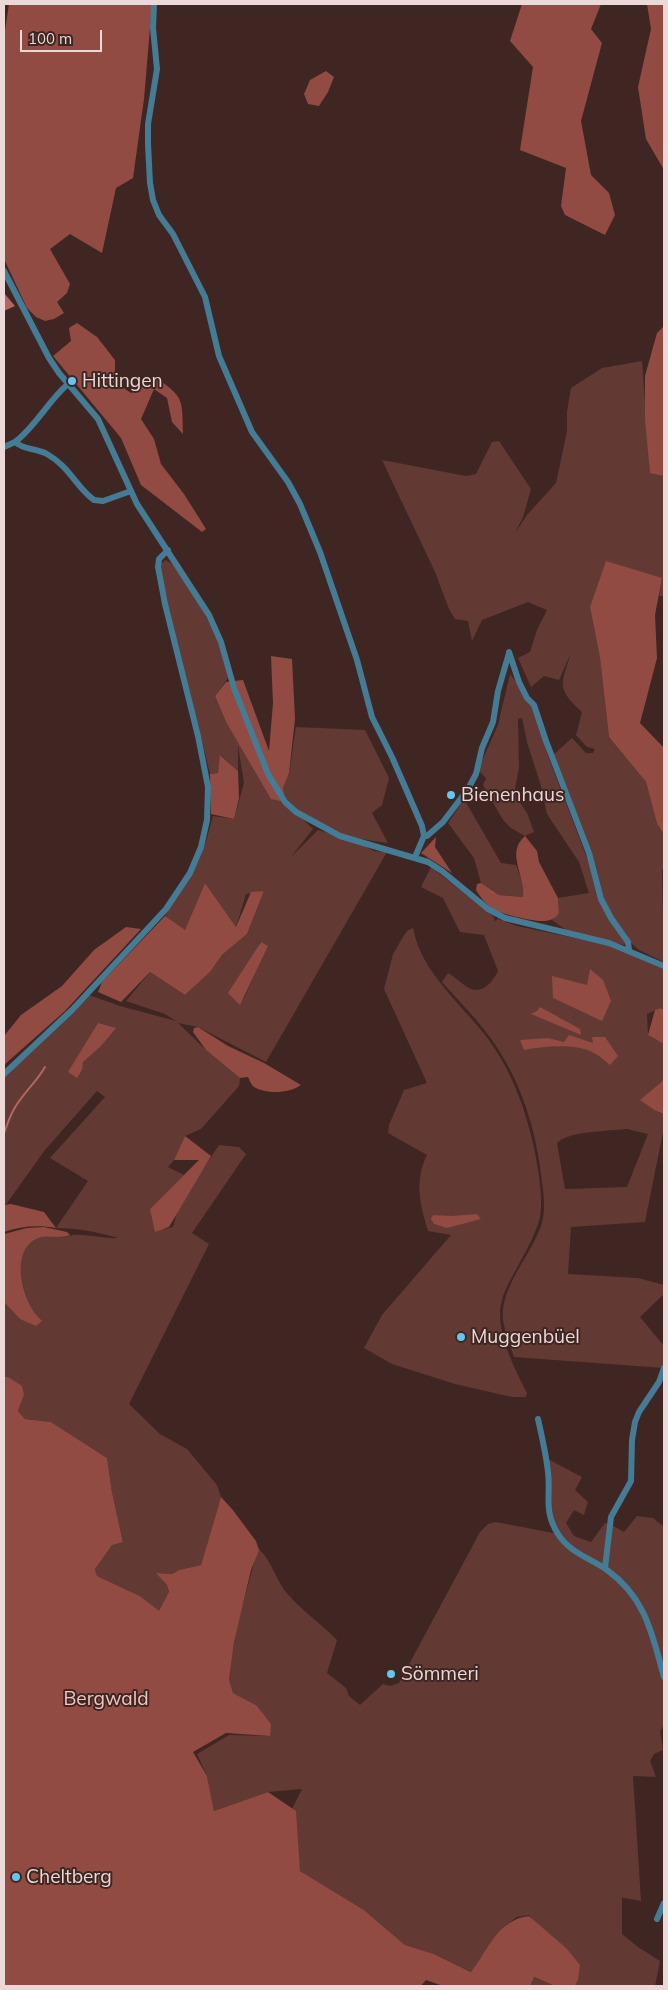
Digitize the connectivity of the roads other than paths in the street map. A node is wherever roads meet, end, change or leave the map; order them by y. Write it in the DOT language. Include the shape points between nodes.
graph roads {
  1 [pos="154,4"];
  2 [pos="4,271"];
  3 [pos="68,384"];
  4 [pos="15,442"];
  5 [pos="4,445"];
  6 [pos="131,492"];
  7 [pos="168,550"];
  8 [pos="424,836"];
  9 [pos="415,856"];
  10 [pos="629,950"];
  11 [pos="664,966"];
  12 [pos="4,1074"];
  13 [pos="664,1368"];
  14 [pos="538,1419"];
  15 [pos="605,1568"];
  16 [pos="664,1678"];
  17 [pos="664,1902"];
  18 [pos="660,1916"];
  1 -- 8 [label="street" via="157,69 148,124 153,200 205,297 220,356 252,432 288,482 303,512 357,660 372,717 421,822"];
  2 -- 3 [label="street" via="48,358"];
  3 -- 4 [label="street"];
  3 -- 6 [label="street" via="98,419"];
  4 -- 5 [label="street"];
  4 -- 6 [label="street" via="56,459 94,500"];
  6 -- 7 [label="street"];
  7 -- 9 [label="street" via="214,623 234,688 268,774 285,802 296,812 340,836"];
  7 -- 12 [label="street" via="159,559 158,567 205,766 209,804 196,859 175,897 160,915 56,1026"];
  8 -- 9 [label="street"];
  8 -- 10 [label="street" via="440,826 474,779 493,722 509,652 518,682 534,705 588,853 601,899 628,942"];
  9 -- 10 [label="street" via="438,867 484,906 505,918"];
  10 -- 11 [label="street"];
  13 -- 15 [label="street" via="635,1422 632,1481 610,1517"];
  14 -- 15 [label="street" via="546,1458 550,1518 558,1534 573,1550"];
  15 -- 16 [label="street" via="629,1589 643,1609"];
  17 -- 18 [label="street"];
}
